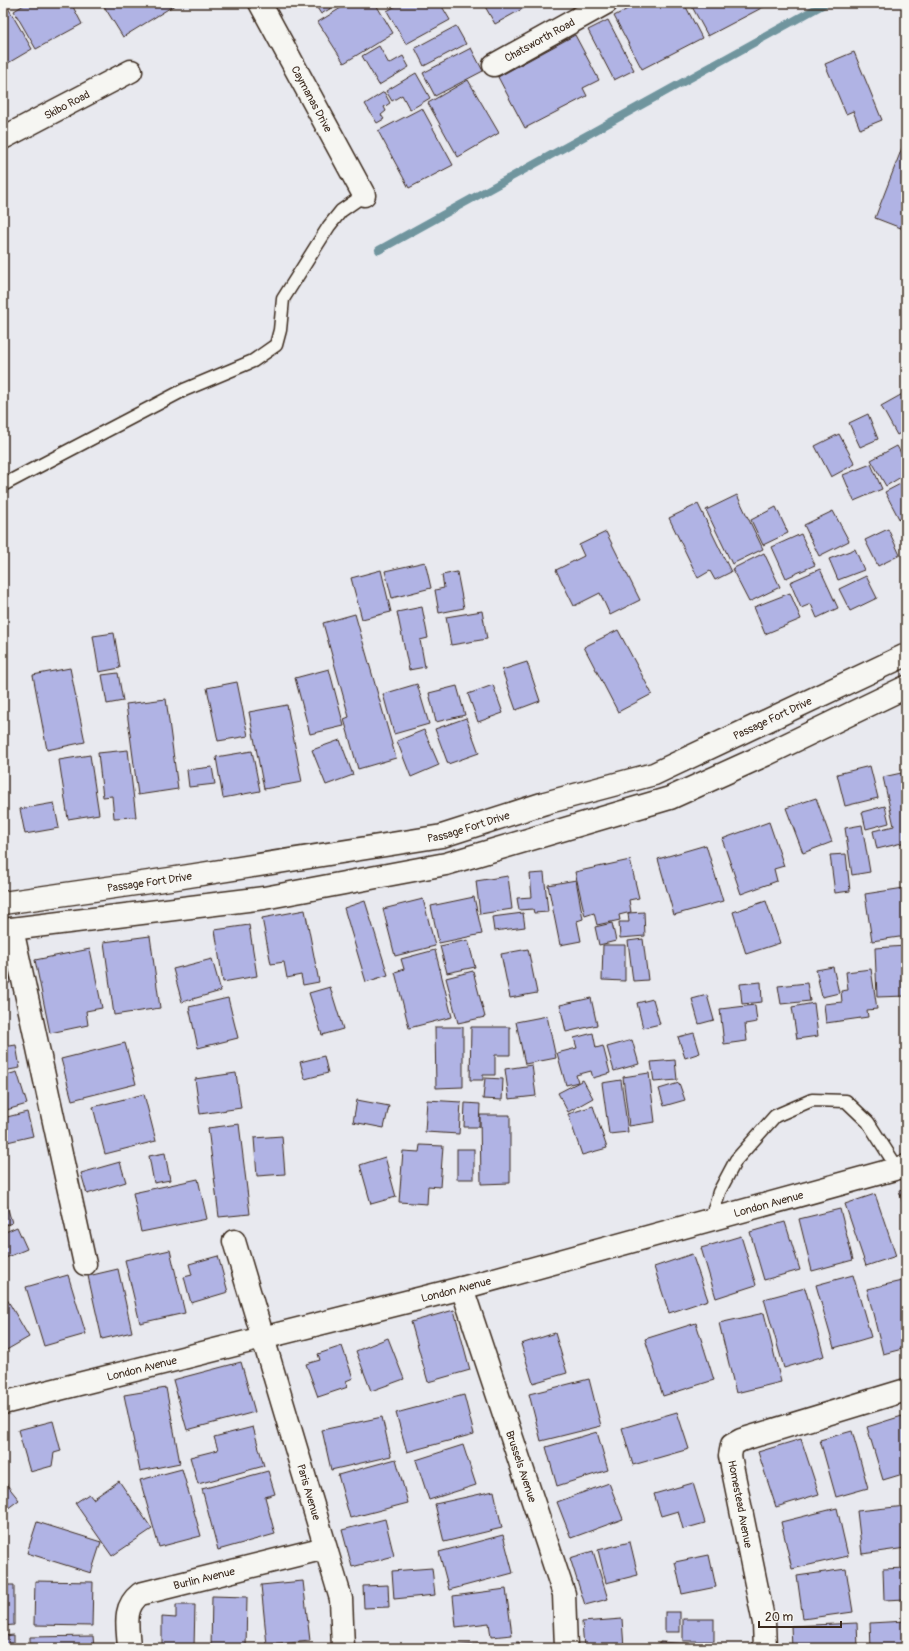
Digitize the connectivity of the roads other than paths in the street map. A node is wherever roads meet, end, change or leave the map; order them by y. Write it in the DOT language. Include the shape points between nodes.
graph roads {
  1 [pos="260,3"];
  2 [pos="606,3"];
  3 [pos="494,65"];
  4 [pos="131,71"];
  5 [pos="3,138"];
  6 [pos="364,195"];
  7 [pos="3,485"];
  8 [pos="906,655"];
  9 [pos="906,687"];
  10 [pos="3,903"];
  11 [pos="7,930"];
  12 [pos="902,1168"];
  13 [pos="711,1220"];
  14 [pos="234,1241"];
  15 [pos="86,1264"];
  16 [pos="462,1288"];
  17 [pos="263,1338"];
  18 [pos="906,1390"];
  19 [pos="3,1403"];
  20 [pos="324,1548"];
  21 [pos="128,1648"];
  22 [pos="343,1648"];
  23 [pos="566,1648"];
  24 [pos="765,1648"];
  1 -- 6 [label="street, Caymanas Drive"];
  2 -- 3 [label="street, Chatsworth Road"];
  4 -- 5 [label="street, Skibo Road"];
  6 -- 7 [label="lane" via="341,211 329,226 283,299 276,344 254,361 184,390"];
  8 -- 10 [label="street, Passage Fort Drive" via="654,774 544,803 442,836"];
  9 -- 11 [label="street" via="670,798 446,864 264,898"];
  11 -- 15 [label="street"];
  12 -- 13 [label="street, London Avenue"];
  12 -- 13 [label="lane" via="868,1122 846,1101 812,1100 775,1116 736,1160 720,1192"];
  13 -- 16 [label="street, London Avenue"];
  14 -- 17 [label="street, Paris Avenue"];
  16 -- 17 [label="street, London Avenue"];
  16 -- 23 [label="street, Brussels Avenue" via="564,1594"];
  17 -- 19 [label="street, London Avenue"];
  17 -- 20 [label="street, Paris Avenue"];
  18 -- 24 [label="street, Homestead Avenue" via="741,1440 732,1445 730,1456 764,1622"];
  20 -- 21 [label="street, Burlin Avenue" via="140,1594 131,1601 128,1612"];
  20 -- 22 [label="street, Paris Avenue" via="340,1599"];
}
